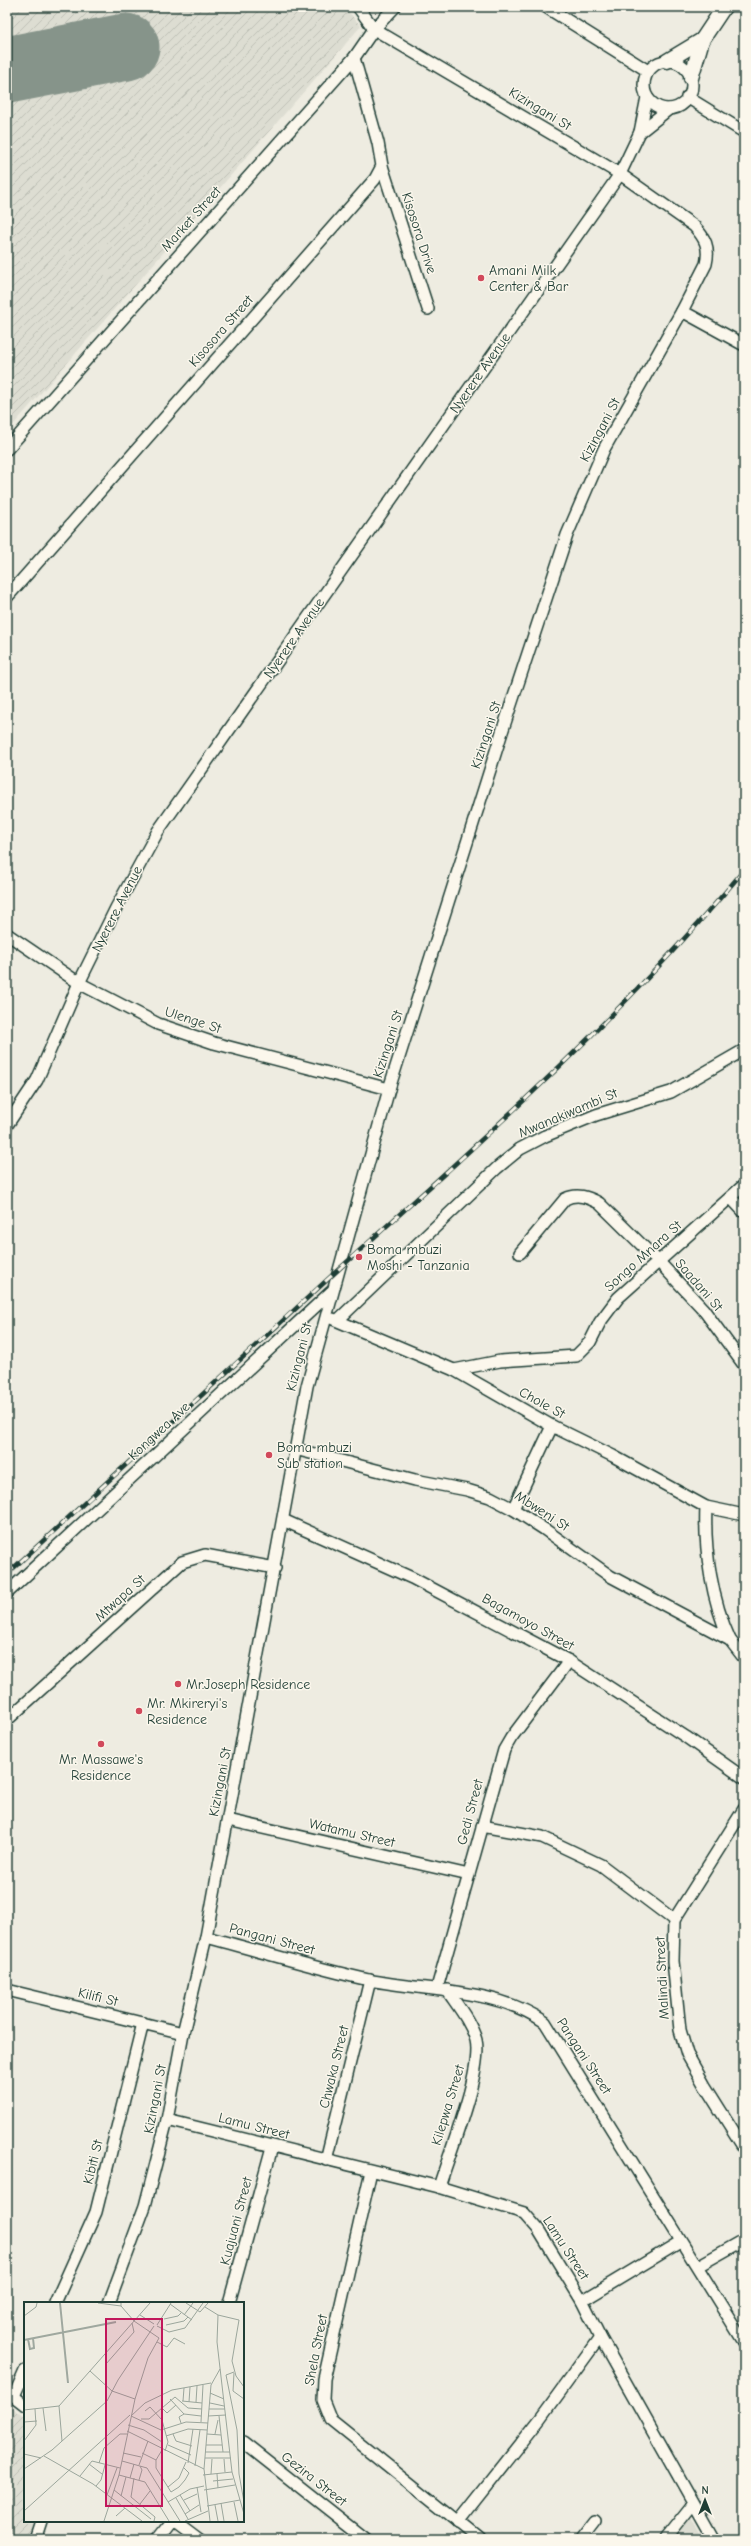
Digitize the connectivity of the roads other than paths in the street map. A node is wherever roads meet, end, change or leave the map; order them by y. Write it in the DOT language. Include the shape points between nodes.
graph roads {
  1 [pos="358,7"];
  2 [pos="395,7"];
  3 [pos="546,7"];
  4 [pos="724,7"];
  5 [pos="374,28"];
  6 [pos="702,40"];
  7 [pos="354,58"];
  8 [pos="667,61"];
  9 [pos="648,71"];
  10 [pos="691,78"];
  11 [pos="647,97"];
  12 [pos="688,97"];
  13 [pos="669,109"];
  14 [pos="640,132"];
  15 [pos="744,132"];
  16 [pos="382,166"];
  17 [pos="620,174"];
  18 [pos="428,309"];
  19 [pos="682,311"];
  20 [pos="744,345"];
  21 [pos="7,449"];
  22 [pos="7,597"];
  23 [pos="7,934"];
  24 [pos="79,983"];
  25 [pos="744,1050"];
  26 [pos="389,1089"];
  27 [pos="7,1125"];
  28 [pos="744,1185"];
  29 [pos="731,1198"];
  30 [pos="744,1212"];
  31 [pos="520,1253"];
  32 [pos="659,1262"];
  33 [pos="331,1291"];
  34 [pos="324,1318"];
  35 [pos="338,1320"];
  36 [pos="744,1366"];
  37 [pos="454,1370"];
  38 [pos="552,1426"];
  39 [pos="295,1450"];
  40 [pos="706,1506"];
  41 [pos="513,1509"];
  42 [pos="744,1515"];
  43 [pos="283,1520"];
  44 [pos="275,1568"];
  45 [pos="7,1593"];
  46 [pos="730,1640"];
  47 [pos="744,1658"];
  48 [pos="569,1661"];
  49 [pos="7,1720"];
  50 [pos="744,1778"];
  51 [pos="744,1809"];
  52 [pos="228,1820"];
  53 [pos="482,1826"];
  54 [pos="469,1875"];
  55 [pos="674,1920"];
  56 [pos="206,1937"];
  57 [pos="370,1980"];
  58 [pos="442,1989"];
  59 [pos="7,1990"];
  60 [pos="143,2023"];
  61 [pos="183,2033"];
  62 [pos="168,2120"];
  63 [pos="272,2146"];
  64 [pos="744,2148"];
  65 [pos="326,2160"];
  66 [pos="371,2171"];
  67 [pos="439,2187"];
  68 [pos="744,2240"];
  69 [pos="680,2242"];
  70 [pos="698,2266"];
  71 [pos="582,2301"];
  72 [pos="55,2302"];
  73 [pos="109,2302"];
  74 [pos="229,2302"];
  75 [pos="600,2338"];
  76 [pos="744,2342"];
  77 [pos="24,2373"];
  78 [pos="10,2394"];
  79 [pos="24,2404"];
  80 [pos="244,2443"];
  81 [pos="693,2504"];
  82 [pos="595,2521"];
  83 [pos="41,2522"];
  84 [pos="171,2522"];
  85 [pos="177,2522"];
  86 [pos="458,2523"];
  87 [pos="35,2539"];
  88 [pos="158,2539"];
  89 [pos="200,2539"];
  90 [pos="366,2539"];
  91 [pos="479,2539"];
  92 [pos="581,2539"];
  93 [pos="665,2539"];
  94 [pos="714,2539"];
  1 -- 5 [label="street, Kizingani St"];
  2 -- 5 [label="street, Market Street"];
  3 -- 9 [label="street"];
  4 -- 6 [label="main road"];
  5 -- 7 [label="street, Market Street"];
  5 -- 17 [label="street, Kizingani St"];
  6 -- 8 [label="main road"];
  6 -- 10 [label="main road"];
  7 -- 16 [label="street"];
  7 -- 21 [label="street, Market Street"];
  8 -- 9 [label="street" via="656,64"];
  8 -- 10 [label="street" via="686,68"];
  9 -- 11 [label="street" via="644,84"];
  10 -- 12 [label="street" via="692,87"];
  11 -- 13 [label="street" via="656,106"];
  11 -- 14 [label="street"];
  12 -- 13 [label="street" via="681,106"];
  12 -- 15 [label="street"];
  13 -- 14 [label="street"];
  14 -- 17 [label="street, Nyerere Avenue"];
  16 -- 18 [label="street, Kisosora Drive"];
  16 -- 22 [label="street, Kisosora Street" via="375,179"];
  17 -- 19 [label="street, Kizingani St" via="694,226 703,236 707,245 706,264"];
  17 -- 24 [label="street, Nyerere Avenue" via="158,831"];
  19 -- 20 [label="street"];
  19 -- 26 [label="street, Kizingani St" via="604,449 567,536"];
  23 -- 24 [label="street, Ulenge St"];
  24 -- 26 [label="street, Ulenge St" via="158,1024 214,1043"];
  24 -- 27 [label="street, Nyerere Avenue" via="37,1080"];
  25 -- 35 [label="street, Mwanakiwambi St" via="672,1092 596,1115 520,1149"];
  26 -- 33 [label="street, Kizingani St"];
  28 -- 29 [label="street, Songo Mnara St"];
  29 -- 30 [label="street"];
  29 -- 32 [label="street, Songo Mnara St"];
  31 -- 32 [label="street, Saadani St" via="565,1199 580,1196 599,1203"];
  32 -- 36 [label="street, Saadani St" via="703,1309"];
  32 -- 37 [label="street, Songo Mnara St" via="618,1298 600,1322 590,1342 576,1356 500,1361"];
  33 -- 34 [label="street, Kizingani St"];
  33 -- 45 [label="street, Kongwea Ave"];
  34 -- 35 [label="street, Chole St"];
  34 -- 39 [label="street, Kizingani St" via="307,1386"];
  35 -- 37 [label="street, Chole St"];
  37 -- 38 [label="street, Chole St"];
  38 -- 40 [label="street, Chole St"];
  38 -- 41 [label="street"];
  39 -- 41 [label="street, Mbweni St" via="415,1480 467,1490"];
  39 -- 43 [label="street, Kizingani St"];
  40 -- 42 [label="street, Chole St"];
  40 -- 46 [label="street" via="713,1581 723,1624"];
  41 -- 46 [label="street, Mbweni St" via="610,1576"];
  43 -- 44 [label="street, Kizingani St"];
  43 -- 48 [label="street, Bagamoyo Street" via="412,1578"];
  44 -- 49 [label="street, Mtwapa St" via="205,1555 182,1562"];
  44 -- 52 [label="street, Kizingani St"];
  46 -- 47 [label="street, Mbweni St"];
  48 -- 50 [label="street, Bagamoyo Street" via="686,1736"];
  48 -- 53 [label="street, Gedi Street" via="508,1744"];
  51 -- 55 [label="street, Malindi Street"];
  52 -- 54 [label="street, Watamu Street"];
  52 -- 56 [label="street, Kizingani St"];
  53 -- 54 [label="street, Gedi Street"];
  53 -- 55 [label="street" via="542,1837 602,1865"];
  54 -- 58 [label="street, Gedi Street"];
  55 -- 64 [label="street, Malindi Street" via="674,1961 680,2030 687,2054"];
  56 -- 57 [label="street, Pangani Street"];
  56 -- 61 [label="street, Kizingani St"];
  57 -- 58 [label="street, Pangani Street"];
  57 -- 65 [label="street, Chwaka Street"];
  58 -- 67 [label="street, Kilepwa Street" via="472,2028 478,2054 474,2075"];
  58 -- 69 [label="street, Pangani Street" via="517,2007 545,2022"];
  59 -- 60 [label="street, Kilifi St"];
  60 -- 61 [label="street, Kilifi St"];
  60 -- 72 [label="street, Kibiti St" via="96,2212"];
  61 -- 62 [label="street, Kizingani St"];
  62 -- 63 [label="street, Lamu Street"];
  62 -- 73 [label="street, Kizingani St" via="145,2206"];
  63 -- 65 [label="street, Lamu Street"];
  63 -- 74 [label="street, Kuajuani Street"];
  65 -- 66 [label="street, Lamu Street"];
  66 -- 67 [label="street, Lamu Street"];
  66 -- 86 [label="street, Shela Street" via="324,2379 323,2400 331,2420"];
  67 -- 71 [label="street, Lamu Street" via="524,2213 538,2229"];
  68 -- 70 [label="street"];
  69 -- 70 [label="street, Pangani Street"];
  69 -- 71 [label="street"];
  70 -- 76 [label="street, Pangani Street"];
  71 -- 75 [label="street, Lamu Street"];
  75 -- 81 [label="street, Lamu Street"];
  75 -- 86 [label="street"];
  77 -- 78 [label="street"];
  78 -- 79 [label="street"];
  80 -- 90 [label="street, Gezira Street"];
  81 -- 93 [label="street"];
  81 -- 94 [label="street, Lamu Street"];
  82 -- 92 [label="street"];
  83 -- 87 [label="street"];
  84 -- 88 [label="street"];
  85 -- 89 [label="street"];
  86 -- 91 [label="street, Shela Street"];
}
